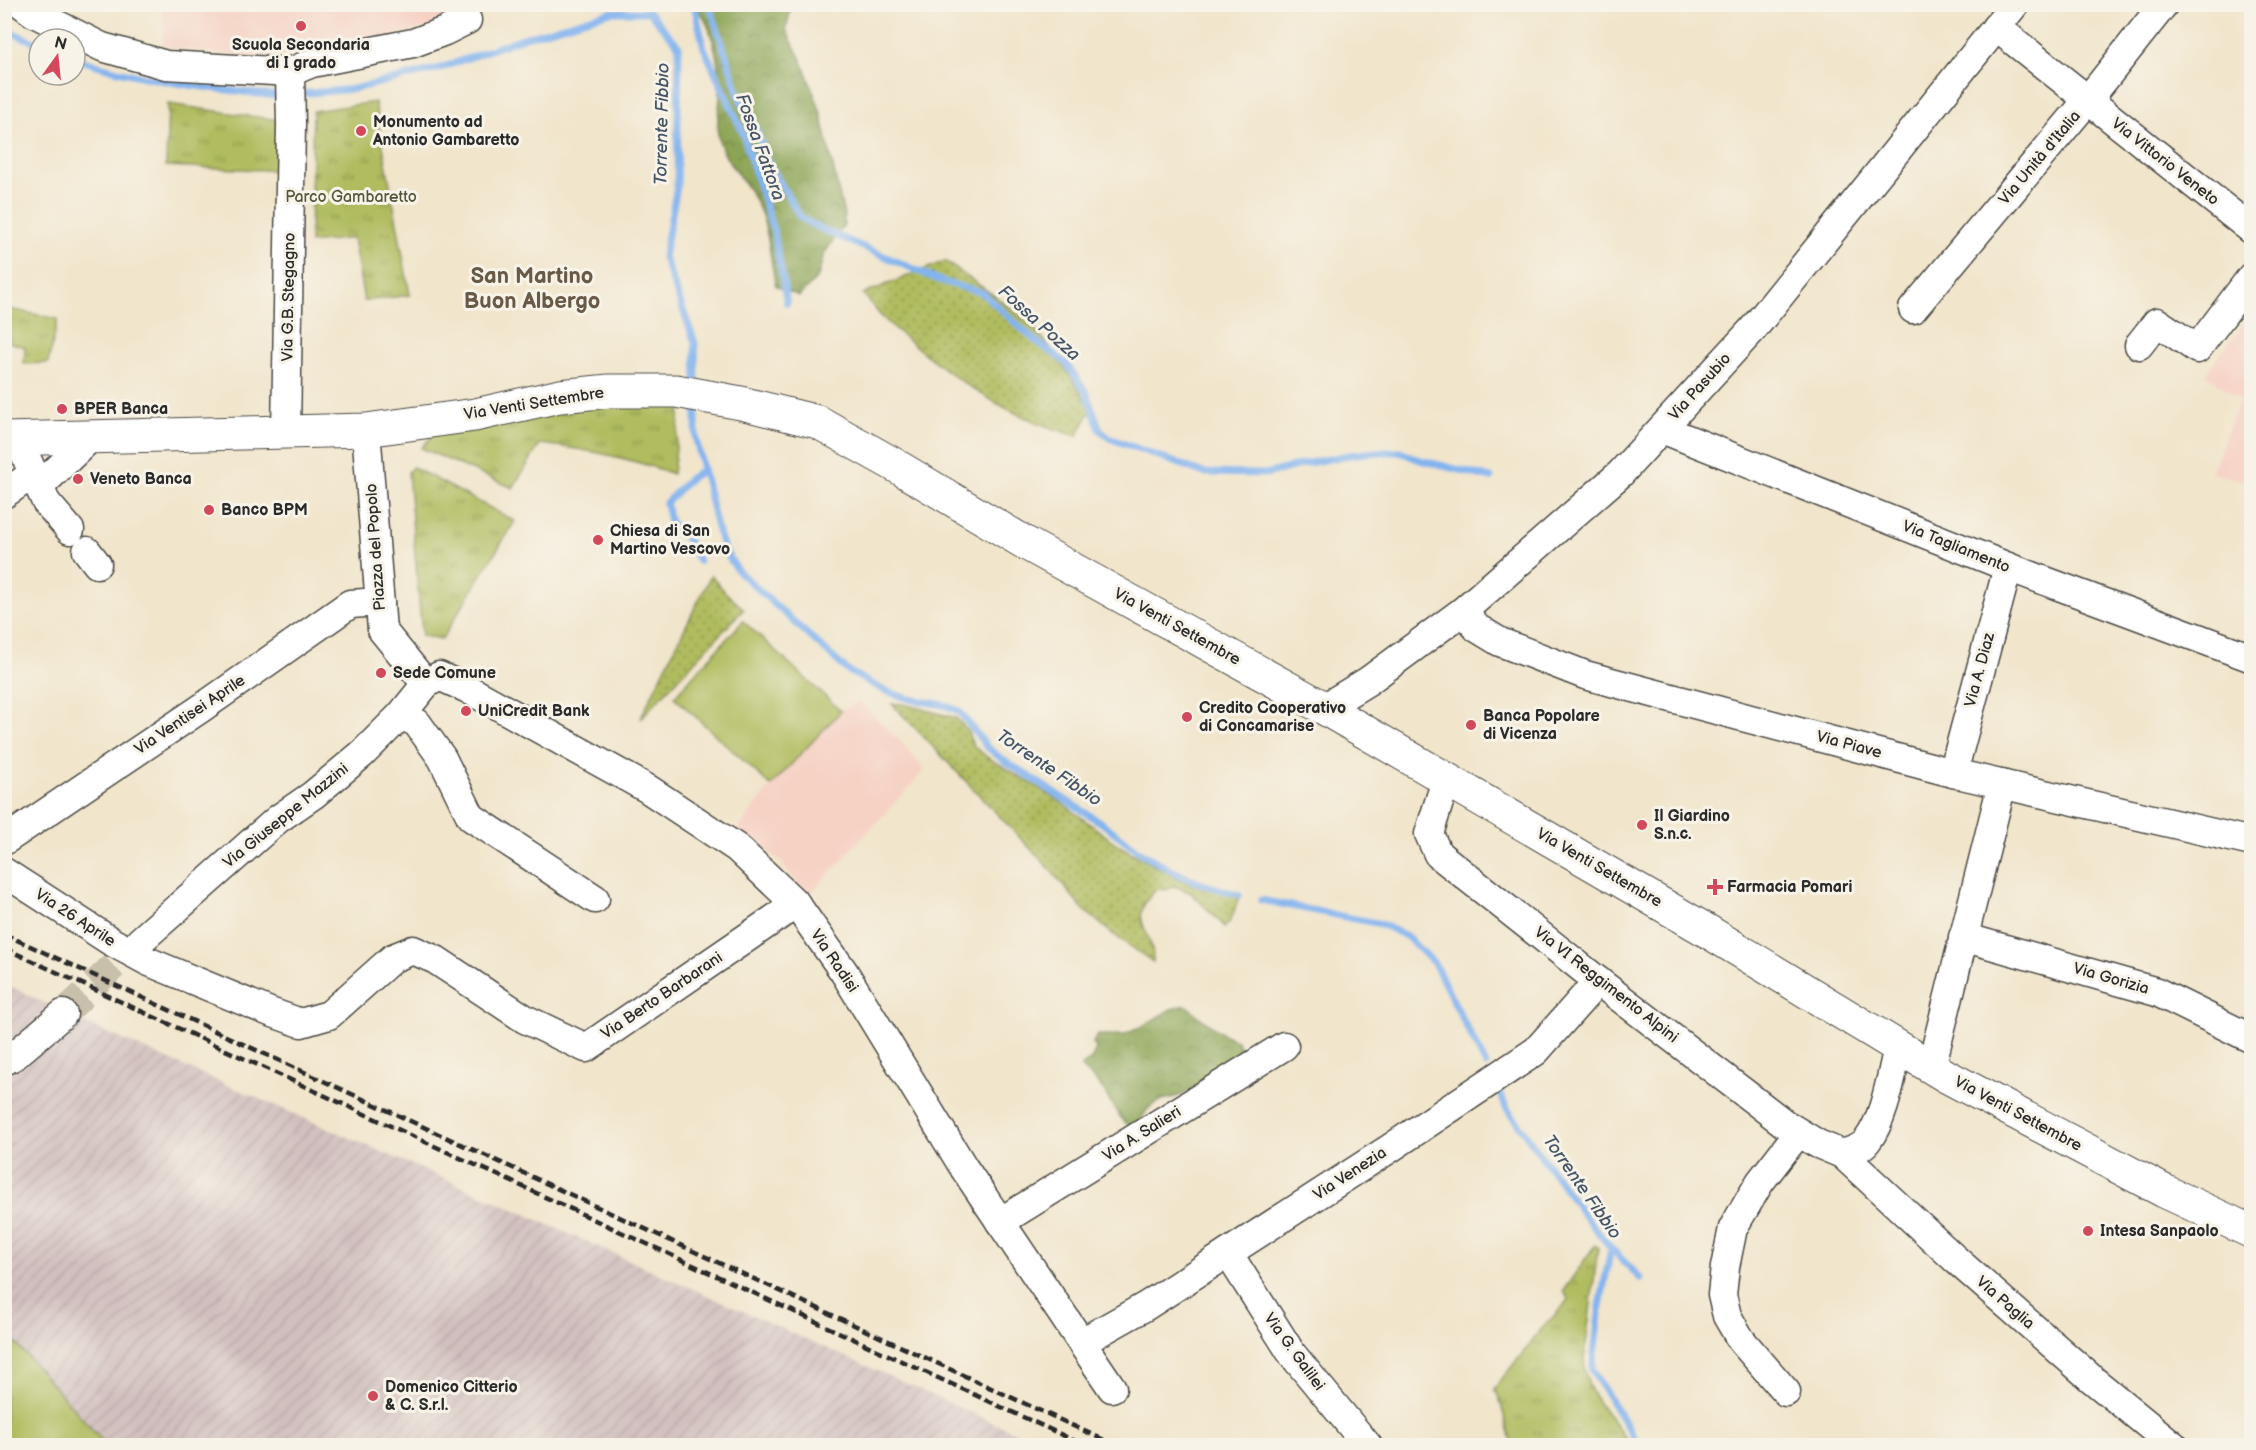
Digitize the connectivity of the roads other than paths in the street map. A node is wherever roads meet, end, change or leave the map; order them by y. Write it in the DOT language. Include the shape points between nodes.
graph roads {
  1 [pos="22,4"];
  2 [pos="2015,4"];
  3 [pos="2164,4"];
  4 [pos="467,20"];
  5 [pos="1996,27"];
  6 [pos="290,72"];
  7 [pos="2087,101"];
  8 [pos="2252,230"];
  9 [pos="2252,276"];
  10 [pos="1913,309"];
  11 [pos="2139,345"];
  12 [pos="1662,429"];
  13 [pos="366,430"];
  14 [pos="286,433"];
  15 [pos="91,437"];
  16 [pos="11,439"];
  17 [pos="36,480"];
  18 [pos="4,494"];
  19 [pos="84,548"];
  20 [pos="2008,567"];
  21 [pos="380,602"];
  22 [pos="1463,611"];
  23 [pos="2252,658"];
  24 [pos="426,684"];
  25 [pos="1324,708"];
  26 [pos="401,715"];
  27 [pos="1953,773"];
  28 [pos="1446,780"];
  29 [pos="2002,784"];
  30 [pos="4,841"];
  31 [pos="2252,842"];
  32 [pos="4,872"];
  33 [pos="595,899"];
  34 [pos="796,904"];
  35 [pos="1963,937"];
  36 [pos="143,951"];
  37 [pos="1598,981"];
  38 [pos="63,1014"];
  39 [pos="2252,1039"];
  40 [pos="1284,1046"];
  41 [pos="1898,1048"];
  42 [pos="4,1061"];
  43 [pos="1931,1068"];
  44 [pos="1798,1132"];
  45 [pos="1842,1154"];
  46 [pos="1000,1222"];
  47 [pos="2252,1232"];
  48 [pos="1228,1253"];
  49 [pos="1082,1342"];
  50 [pos="1112,1388"];
  51 [pos="1786,1392"];
  52 [pos="1368,1446"];
  53 [pos="2174,1446"];
  1 -- 6 [label="street" via="34,14 102,47 112,43 166,65"];
  2 -- 5 [label="street, Via Pasubio"];
  3 -- 7 [label="street, Via Unità d'Italia"];
  4 -- 6 [label="street" via="413,43 312,63"];
  5 -- 7 [label="street, Via Vittorio Veneto"];
  5 -- 12 [label="street, Via Pasubio" via="1753,329"];
  6 -- 14 [label="street, Via G.B. Stegagno"];
  7 -- 8 [label="street, Via Vittorio Veneto"];
  7 -- 10 [label="street, Via Unità d'Italia"];
  9 -- 11 [label="street" via="2197,350 2157,322"];
  12 -- 20 [label="street, Via Tagliamento"];
  12 -- 22 [label="street, Via Pasubio" via="1620,474"];
  13 -- 14 [label="main road, Via Venti Settembre"];
  13 -- 21 [label="street, Piazza del Popolo"];
  13 -- 25 [label="main road, Via Venti Settembre" via="609,391 676,391 818,423"];
  14 -- 15 [label="main road, Via Venti Settembre"];
  15 -- 16 [label="main road, Via Venti Settembre"];
  15 -- 17 [label="street"];
  16 -- 17 [label="street"];
  17 -- 18 [label="street"];
  17 -- 19 [label="street" via="46,502"];
  20 -- 23 [label="street, Via Tagliamento"];
  20 -- 27 [label="street, Via A. Diaz"];
  21 -- 24 [label="street, Piazza del Popolo" via="382,630"];
  21 -- 30 [label="street, Via Ventisei Aprile" via="350,604"];
  22 -- 25 [label="street, Via Pasubio" via="1368,681"];
  22 -- 27 [label="street, Via Piave" via="1477,628 1500,642 1585,675"];
  24 -- 26 [label="street, Via Giuseppe Mazzini"];
  24 -- 34 [label="street, Via Radisi" via="439,676 466,688 648,789 737,848"];
  25 -- 28 [label="main road, Via Venti Settembre"];
  26 -- 33 [label="street" via="417,723 442,758 471,817"];
  26 -- 36 [label="street, Via Giuseppe Mazzini" via="362,754 278,819"];
  27 -- 29 [label="street, Via Piave"];
  28 -- 37 [label="street, Via VI Reggimento Alpini" via="1429,834 1438,854"];
  28 -- 41 [label="main road, Via Venti Settembre" via="1704,929"];
  29 -- 31 [label="street, Via Piave"];
  29 -- 35 [label="street"];
  32 -- 36 [label="street, Via 26 Aprile" via="112,942"];
  34 -- 36 [label="street, Via Berto Barbarani" via="586,1048 525,1020 436,960 413,950 393,958 329,1015 301,1023"];
  34 -- 46 [label="street, Via Radisi" via="844,972"];
  35 -- 39 [label="street, Via Gorizia" via="2157,992"];
  35 -- 43 [label="street"];
  37 -- 44 [label="street, Via VI Reggimento Alpini"];
  37 -- 48 [label="street, Via Venezia" via="1536,1051"];
  38 -- 42 [label="street"];
  40 -- 46 [label="street, Via A. Salieri"];
  41 -- 43 [label="main road, Via Venti Settembre"];
  41 -- 45 [label="street" via="1881,1113 1867,1142"];
  43 -- 47 [label="main road, Via Venti Settembre" via="2164,1191"];
  44 -- 45 [label="street, Via VI Reggimento Alpini"];
  44 -- 51 [label="street" via="1760,1182 1734,1228 1722,1295 1727,1316 1741,1340"];
  45 -- 53 [label="street, Via Paglia" via="1971,1273"];
  46 -- 49 [label="street, Via Radisi"];
  48 -- 49 [label="street, Via Venezia"];
  48 -- 52 [label="street, Via G. Galilei" via="1292,1354"];
  49 -- 50 [label="street, Via Radisi"];
}
